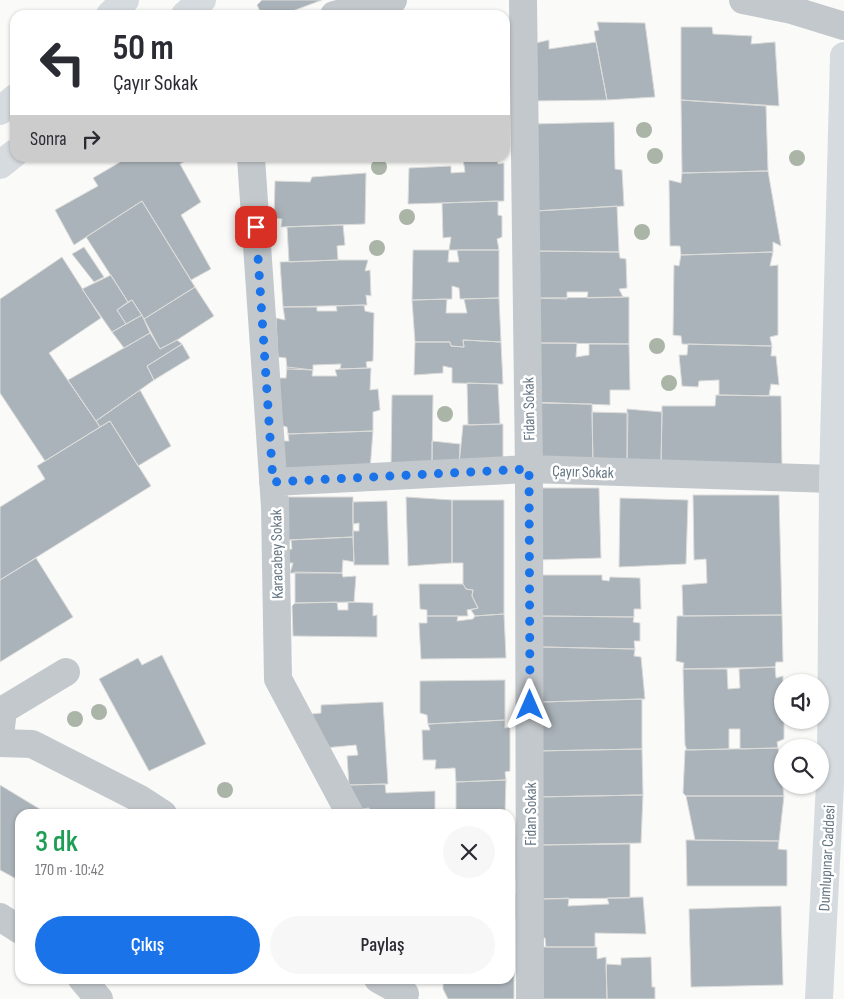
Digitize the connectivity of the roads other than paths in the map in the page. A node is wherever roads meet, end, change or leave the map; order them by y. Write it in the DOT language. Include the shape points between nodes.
graph roads {
  1 [pos="125,0"];
  2 [pos="202,0"];
  3 [pos="393,0"];
  4 [pos="523,0"];
  5 [pos="743,0"];
  6 [pos="115,10"];
  7 [pos="191,10"];
  8 [pos="354,10"];
  9 [pos="844,26"];
  10 [pos="844,56"];
  11 [pos="10,102"];
  12 [pos="0,111"];
  13 [pos="251,162"];
  14 [pos="529,469"];
  15 [pos="832,479"];
  16 [pos="273,482"];
  17 [pos="838,634"];
  18 [pos="66,672"];
  19 [pos="0,736"];
  20 [pos="0,743"];
  21 [pos="155,809"];
  22 [pos="347,809"];
  23 [pos="0,917"];
  24 [pos="15,927"];
  25 [pos="86,984"];
  26 [pos="389,984"];
  27 [pos="404,991"];
  28 [pos="99,999"];
  29 [pos="530,999"];
  30 [pos="818,999"];
  1 -- 6 [label="main road"];
  2 -- 7 [label="main road"];
  3 -- 8 [label="street"];
  4 -- 14 [label="street, Fidan Sokak"];
  5 -- 9 [label="street" via="792,10"];
  10 -- 15 [label="main road, Dumlupınar Caddesi"];
  11 -- 12 [label="main road"];
  13 -- 16 [label="street, Karacabey Sokak"];
  14 -- 15 [label="street, Çayır Sokak"];
  14 -- 16 [label="street, Çayır Sokak"];
  14 -- 29 [label="street, Fidan Sokak"];
  15 -- 17 [label="main road, Dumlupınar Caddesi"];
  16 -- 22 [label="street, Karacabey Sokak" via="278,679"];
  17 -- 30 [label="main road, Dumlupınar Caddesi"];
  18 -- 19 [label="street" via="2,710"];
  20 -- 21 [label="street" via="32,744"];
  23 -- 24 [label="street"];
  25 -- 28 [label="street"];
  26 -- 27 [label="street"];
}
